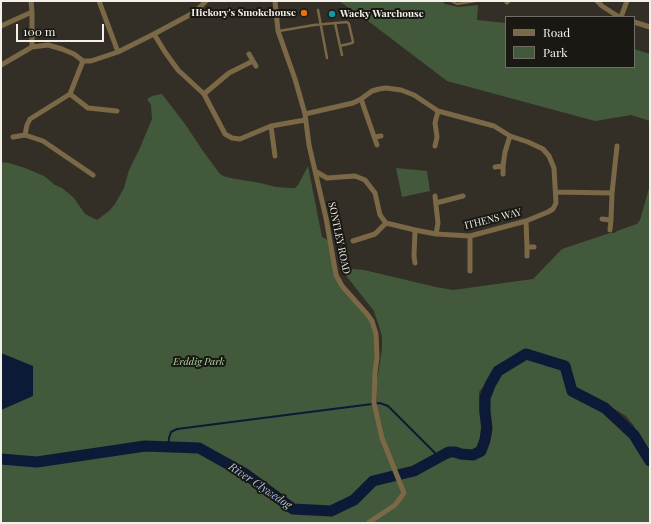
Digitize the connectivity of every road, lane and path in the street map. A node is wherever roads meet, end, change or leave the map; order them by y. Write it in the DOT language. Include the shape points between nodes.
graph roads {
  1 [pos="31,1"];
  2 [pos="100,1"];
  3 [pos="206,1"];
  4 [pos="276,1"];
  5 [pos="451,1"];
  6 [pos="475,1"];
  7 [pos="597,1"];
  8 [pos="627,1"];
  9 [pos="318,10"];
  10 [pos="32,12"];
  11 [pos="618,16"];
  12 [pos="620,16"];
  13 [pos="635,22"];
  14 [pos="335,23"];
  15 [pos="320,24"];
  16 [pos="1,26"];
  17 [pos="650,27"];
  18 [pos="278,31"];
  19 [pos="154,34"];
  20 [pos="340,46"];
  21 [pos="32,47"];
  22 [pos="118,52"];
  23 [pos="249,54"];
  24 [pos="342,55"];
  25 [pos="327,58"];
  26 [pos="83,61"];
  27 [pos="253,61"];
  28 [pos="1,64"];
  29 [pos="256,66"];
  30 [pos="70,94"];
  31 [pos="204,94"];
  32 [pos="361,99"];
  33 [pos="438,111"];
  34 [pos="117,112"];
  35 [pos="304,114"];
  36 [pos="305,120"];
  37 [pos="271,126"];
  38 [pos="25,135"];
  39 [pos="381,136"];
  40 [pos="510,136"];
  41 [pos="13,137"];
  42 [pos="375,137"];
  43 [pos="377,146"];
  44 [pos="435,146"];
  45 [pos="618,146"];
  46 [pos="274,156"];
  47 [pos="503,166"];
  48 [pos="495,167"];
  49 [pos="315,171"];
  50 [pos="503,174"];
  51 [pos="93,175"];
  52 [pos="556,192"];
  53 [pos="612,193"];
  54 [pos="435,196"];
  55 [pos="463,196"];
  56 [pos="436,203"];
  57 [pos="602,219"];
  58 [pos="611,220"];
  59 [pos="526,221"];
  60 [pos="386,223"];
  61 [pos="415,230"];
  62 [pos="610,230"];
  63 [pos="436,234"];
  64 [pos="470,236"];
  65 [pos="353,241"];
  66 [pos="527,247"];
  67 [pos="534,247"];
  68 [pos="527,256"];
  69 [pos="415,263"];
  70 [pos="470,271"];
  71 [pos="368,523"];
  1 -- 10 [label="street"];
  2 -- 22 [label="street"];
  3 -- 19 [label="street" via="194,12"];
  4 -- 18 [label="street, SONTLEY ROAD"];
  5 -- 6 [label="lane" via="457,4"];
  7 -- 11 [label="street"];
  8 -- 12 [label="street"];
  9 -- 15 [label="lane"];
  10 -- 16 [label="street"];
  10 -- 21 [label="street"];
  13 -- 17 [label="street"];
  14 -- 15 [label="lane"];
  14 -- 20 [label="lane"];
  14 -- 20 [label="lane" via="346,21 351,30 353,42"];
  15 -- 18 [label="lane"];
  15 -- 25 [label="lane"];
  18 -- 35 [label="street, SONTLEY ROAD"];
  19 -- 22 [label="street"];
  19 -- 31 [label="street" via="178,70"];
  20 -- 24 [label="lane"];
  21 -- 26 [label="street" via="48,45 74,54"];
  21 -- 28 [label="street"];
  22 -- 26 [label="street"];
  23 -- 27 [label="street"];
  26 -- 30 [label="street"];
  27 -- 29 [label="street"];
  27 -- 31 [label="street" via="229,73"];
  30 -- 34 [label="street" via="88,108"];
  30 -- 38 [label="street" via="30,119"];
  31 -- 37 [label="street" via="225,134 232,138 240,138"];
  32 -- 33 [label="street, ITHENS WAY" via="372,91 393,88 414,95"];
  32 -- 35 [label="street, ITHENS WAY"];
  32 -- 42 [label="street"];
  33 -- 40 [label="street, ITHENS WAY" via="494,126"];
  33 -- 44 [label="street"];
  35 -- 36 [label="street, SONTLEY ROAD"];
  36 -- 37 [label="street"];
  36 -- 49 [label="street, SONTLEY ROAD"];
  37 -- 46 [label="street"];
  38 -- 41 [label="street"];
  38 -- 51 [label="street" via="44,141"];
  39 -- 42 [label="street"];
  40 -- 47 [label="street"];
  40 -- 52 [label="street, ITHENS WAY" via="543,149 549,156 554,168"];
  42 -- 43 [label="street"];
  45 -- 53 [label="street"];
  47 -- 48 [label="street"];
  47 -- 50 [label="street"];
  49 -- 60 [label="street" via="327,178 355,176 365,180 375,193 380,215"];
  49 -- 71 [label="street, SONTLEY ROAD" via="336,276 372,321 376,334 374,404 382,438 404,493 395,505"];
  52 -- 53 [label="street"];
  52 -- 59 [label="street, ITHENS WAY" via="553,209"];
  53 -- 58 [label="street"];
  54 -- 56 [label="street"];
  55 -- 56 [label="street"];
  56 -- 63 [label="street"];
  57 -- 58 [label="street"];
  58 -- 62 [label="street"];
  59 -- 64 [label="street, ITHENS WAY"];
  59 -- 66 [label="street"];
  60 -- 61 [label="street, ITHENS WAY"];
  60 -- 65 [label="street" via="375,234"];
  61 -- 63 [label="street, ITHENS WAY"];
  61 -- 69 [label="street"];
  63 -- 64 [label="street, ITHENS WAY"];
  64 -- 70 [label="street"];
  66 -- 67 [label="street"];
  66 -- 68 [label="street"];
}
